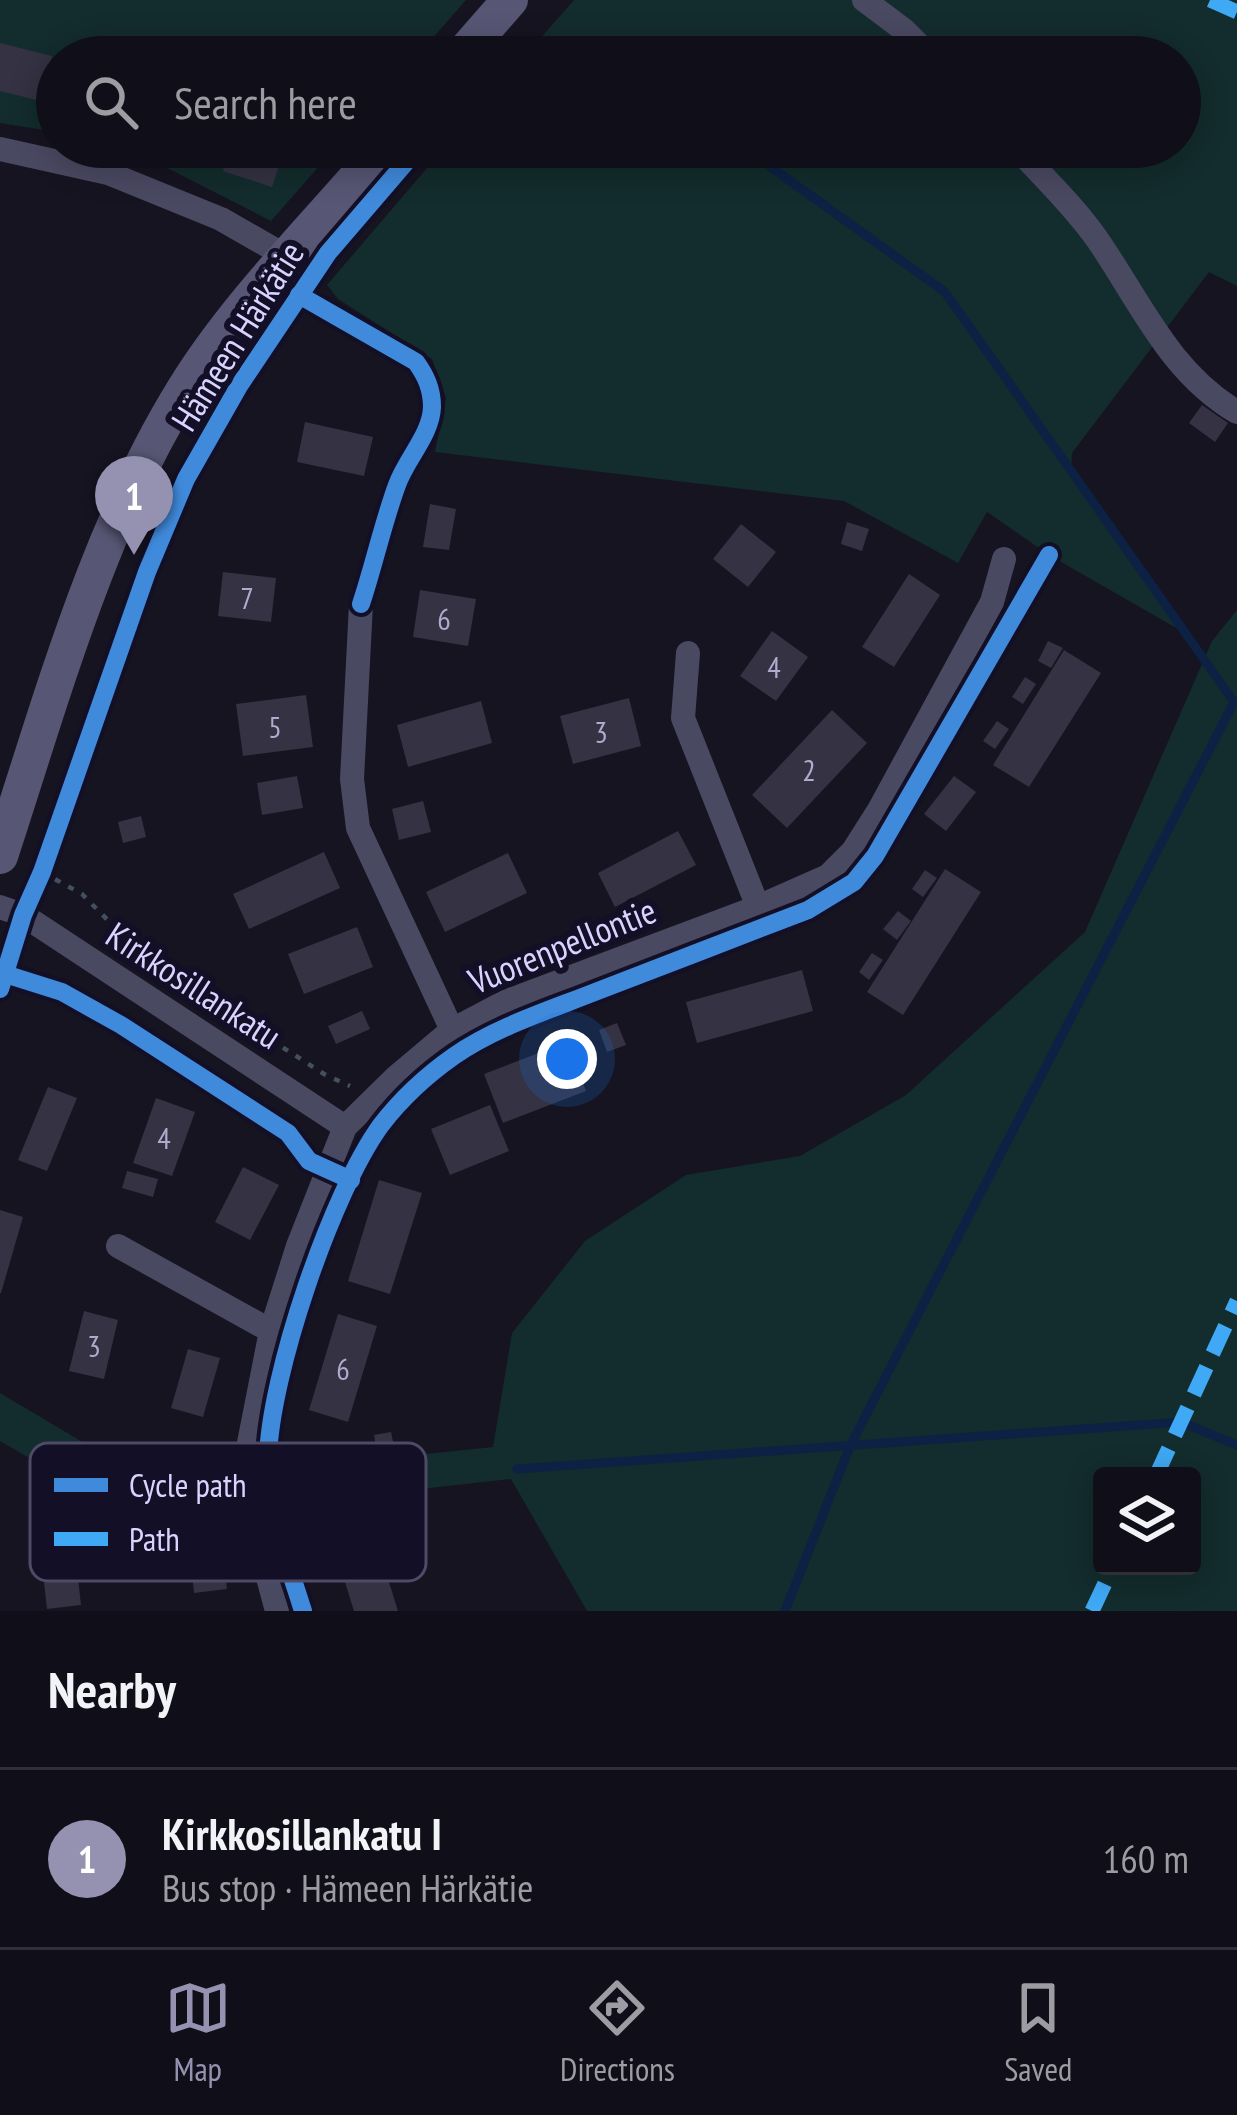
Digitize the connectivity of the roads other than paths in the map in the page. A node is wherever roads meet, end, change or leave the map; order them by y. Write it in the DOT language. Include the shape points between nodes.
graph roads {
  1 [pos="510,0"];
  2 [pos="864,0"];
  3 [pos="478,36"];
  4 [pos="910,36"];
  5 [pos="0,149"];
  6 [pos="36,157"];
  7 [pos="86,168"];
  8 [pos="365,168"];
  9 [pos="1035,168"];
  10 [pos="289,258"];
  11 [pos="1237,412"];
  12 [pos="1004,559"];
  13 [pos="361,604"];
  14 [pos="688,652"];
  15 [pos="0,856"];
  16 [pos="758,907"];
  17 [pos="11,911"];
  18 [pos="452,1030"];
  19 [pos="345,1127"];
  20 [pos="118,1246"];
  21 [pos="271,1330"];
  22 [pos="249,1443"];
  23 [pos="269,1581"];
  24 [pos="277,1611"];
  1 -- 3 [label="main road"];
  2 -- 4 [label="street"];
  5 -- 6 [label="street"];
  7 -- 10 [label="street" via="221,219"];
  8 -- 10 [label="main road, Hämeen Härkätie"];
  9 -- 11 [label="street" via="1095,236 1160,342 1211,397"];
  10 -- 15 [label="main road, Hämeen Härkätie" via="188,382 155,439 70,644"];
  12 -- 16 [label="street, Vuorenpellontie" via="978,631 853,851 828,875"];
  13 -- 18 [label="street" via="352,779 358,828"];
  14 -- 16 [label="street" via="683,718"];
  16 -- 18 [label="street, Vuorenpellontie" via="505,1002"];
  17 -- 19 [label="street, Kirkkosillankatu"];
  18 -- 19 [label="street, Vuorenpellontie"];
  19 -- 21 [label="street, Vuorenpellontie"];
  20 -- 21 [label="street"];
  21 -- 22 [label="street, Vuorenpellontie"];
  23 -- 24 [label="street, Vuorenpellontie"];
}
